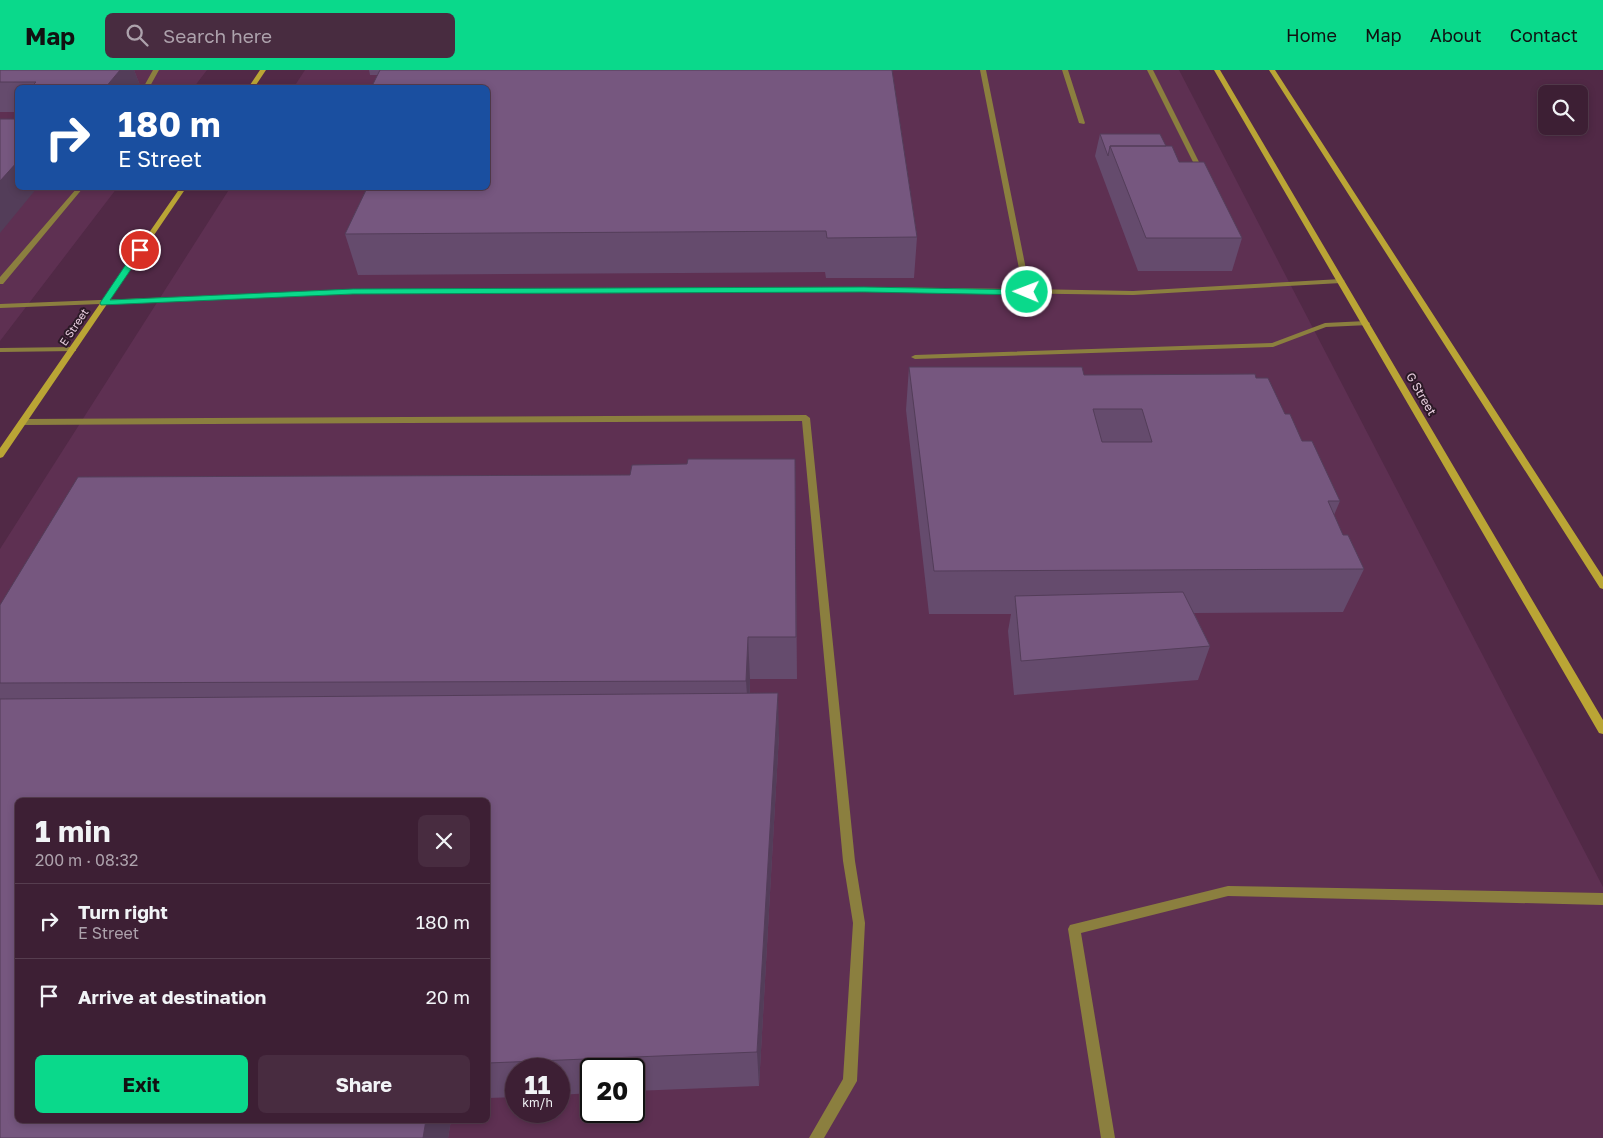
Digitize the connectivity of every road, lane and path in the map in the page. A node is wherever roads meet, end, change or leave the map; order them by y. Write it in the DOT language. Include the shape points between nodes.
graph roads {
  1 [pos="156,70"];
  2 [pos="263,70"];
  3 [pos="983,70"];
  4 [pos="1065,70"];
  5 [pos="1150,70"];
  6 [pos="1218,70"];
  7 [pos="1272,70"];
  8 [pos="148,85"];
  9 [pos="253,85"];
  10 [pos="1082,123"];
  11 [pos="1203,177"];
  12 [pos="78,190"];
  13 [pos="182,190"];
  14 [pos="0,282"];
  15 [pos="1341,282"];
  16 [pos="1027,292"];
  17 [pos="104,303"];
  18 [pos="0,306"];
  19 [pos="1366,323"];
  20 [pos="72,349"];
  21 [pos="0,350"];
  22 [pos="915,357"];
  23 [pos="23,422"];
  24 [pos="0,455"];
  25 [pos="1603,585"];
  26 [pos="1603,730"];
  27 [pos="1603,898"];
  28 [pos="816,1138"];
  29 [pos="1108,1138"];
  1 -- 8 [label="lane"];
  2 -- 9 [label="street"];
  3 -- 16 [label="lane"];
  4 -- 10 [label="lane"];
  5 -- 11 [label="lane"];
  6 -- 15 [label="street, G Street"];
  7 -- 25 [label="street"];
  12 -- 14 [label="lane"];
  13 -- 17 [label="street, E Street"];
  15 -- 16 [label="lane" via="1133,294"];
  15 -- 19 [label="street, G Street"];
  16 -- 17 [label="lane" via="864,289 363,292"];
  17 -- 18 [label="lane"];
  17 -- 20 [label="street, E Street"];
  19 -- 22 [label="lane" via="1325,325 1273,345"];
  19 -- 26 [label="street, G Street"];
  20 -- 21 [label="lane"];
  20 -- 23 [label="street, E Street"];
  23 -- 24 [label="street, E Street"];
  23 -- 28 [label="lane" via="806,418 849,862 859,923 850,1081"];
  27 -- 29 [label="lane" via="1228,891 1074,929"];
}
